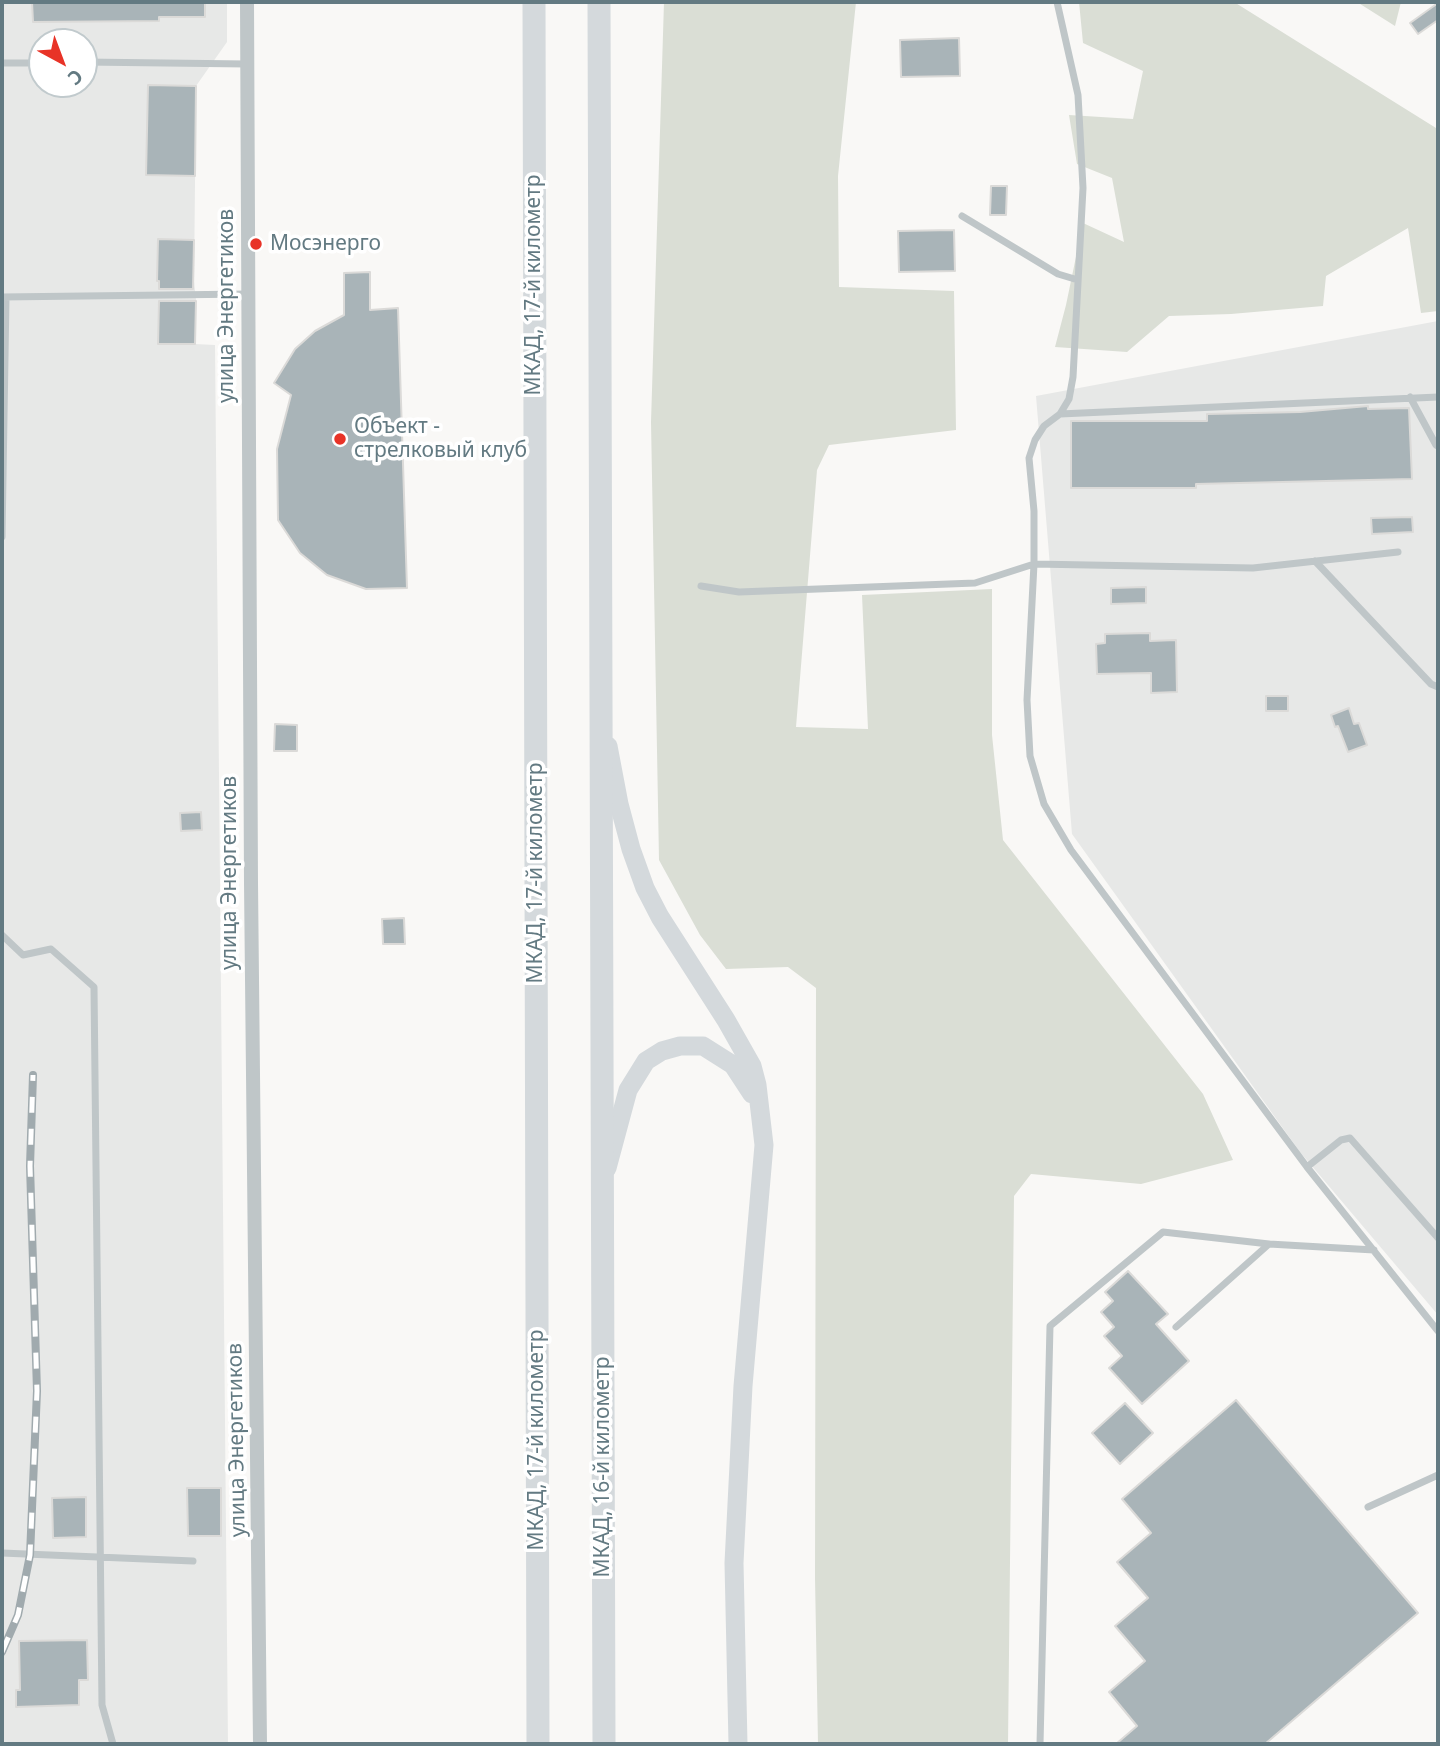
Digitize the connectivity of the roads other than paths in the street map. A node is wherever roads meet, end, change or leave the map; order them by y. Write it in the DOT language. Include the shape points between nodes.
graph roads {
  1 [pos="247,2"];
  2 [pos="534,2"];
  3 [pos="599,2"];
  4 [pos="1057,2"];
  5 [pos="98,62"];
  6 [pos="2,63"];
  7 [pos="28,63"];
  8 [pos="247,64"];
  9 [pos="962,216"];
  10 [pos="1078,280"];
  11 [pos="248,294"];
  12 [pos="4,297"];
  13 [pos="1410,397"];
  14 [pos="1438,397"];
  15 [pos="1060,414"];
  16 [pos="1438,446"];
  17 [pos="2,537"];
  18 [pos="1398,552"];
  19 [pos="1315,561"];
  20 [pos="1034,564"];
  21 [pos="701,586"];
  22 [pos="1438,687"];
  23 [pos="601,707"];
  24 [pos="2,935"];
  25 [pos="760,1110"];
  26 [pos="1307,1167"];
  27 [pos="602,1190"];
  28 [pos="1438,1238"];
  29 [pos="1269,1244"];
  30 [pos="1374,1251"];
  31 [pos="1176,1327"];
  32 [pos="1438,1331"];
  33 [pos="1438,1475"];
  34 [pos="1368,1507"];
  35 [pos="2,1553"];
  36 [pos="101,1559"];
  37 [pos="193,1561"];
  38 [pos="113,1744"];
  39 [pos="260,1744"];
  40 [pos="538,1744"];
  41 [pos="604,1744"];
  42 [pos="738,1744"];
  43 [pos="1040,1744"];
  1 -- 8 [label="street, улица Энергетиков"];
  2 -- 40 [label="highway, МКАД, 17-й километр"];
  3 -- 23 [label="highway"];
  4 -- 10 [label="lane" via="1078,95 1083,188"];
  5 -- 8 [label="lane"];
  6 -- 7 [label="lane"];
  8 -- 11 [label="street, улица Энергетиков"];
  9 -- 10 [label="lane" via="1058,274"];
  10 -- 15 [label="lane" via="1073,377 1069,399"];
  11 -- 12 [label="lane"];
  11 -- 39 [label="street, улица Энергетиков"];
  12 -- 17 [label="lane"];
  13 -- 14 [label="lane"];
  13 -- 15 [label="lane"];
  13 -- 16 [label="lane"];
  15 -- 20 [label="lane" via="1044,426 1029,458"];
  18 -- 19 [label="lane"];
  19 -- 20 [label="lane" via="1253,568"];
  19 -- 22 [label="lane"];
  20 -- 21 [label="lane" via="975,583 739,592"];
  20 -- 26 [label="lane" via="1027,700 1030,756 1044,804 1071,850"];
  23 -- 25 [label="main road" via="618,804 645,888 752,1066"];
  23 -- 27 [label="highway"];
  24 -- 36 [label="lane" via="23,955 51,949 94,987"];
  25 -- 27 [label="main road" via="746,1081 719,1054 703,1046 663,1051 646,1061 628,1090"];
  25 -- 42 [label="main road" via="764,1145 743,1386 734,1563"];
  26 -- 28 [label="lane" via="1350,1138"];
  26 -- 30 [label="lane"];
  27 -- 41 [label="highway, МКАД, 16-й километр"];
  29 -- 30 [label="lane"];
  29 -- 31 [label="lane"];
  29 -- 43 [label="lane" via="1163,1232 1050,1326"];
  30 -- 32 [label="lane"];
  33 -- 34 [label="lane"];
  35 -- 36 [label="lane"];
  36 -- 37 [label="lane"];
  36 -- 38 [label="lane" via="102,1705"];
}
